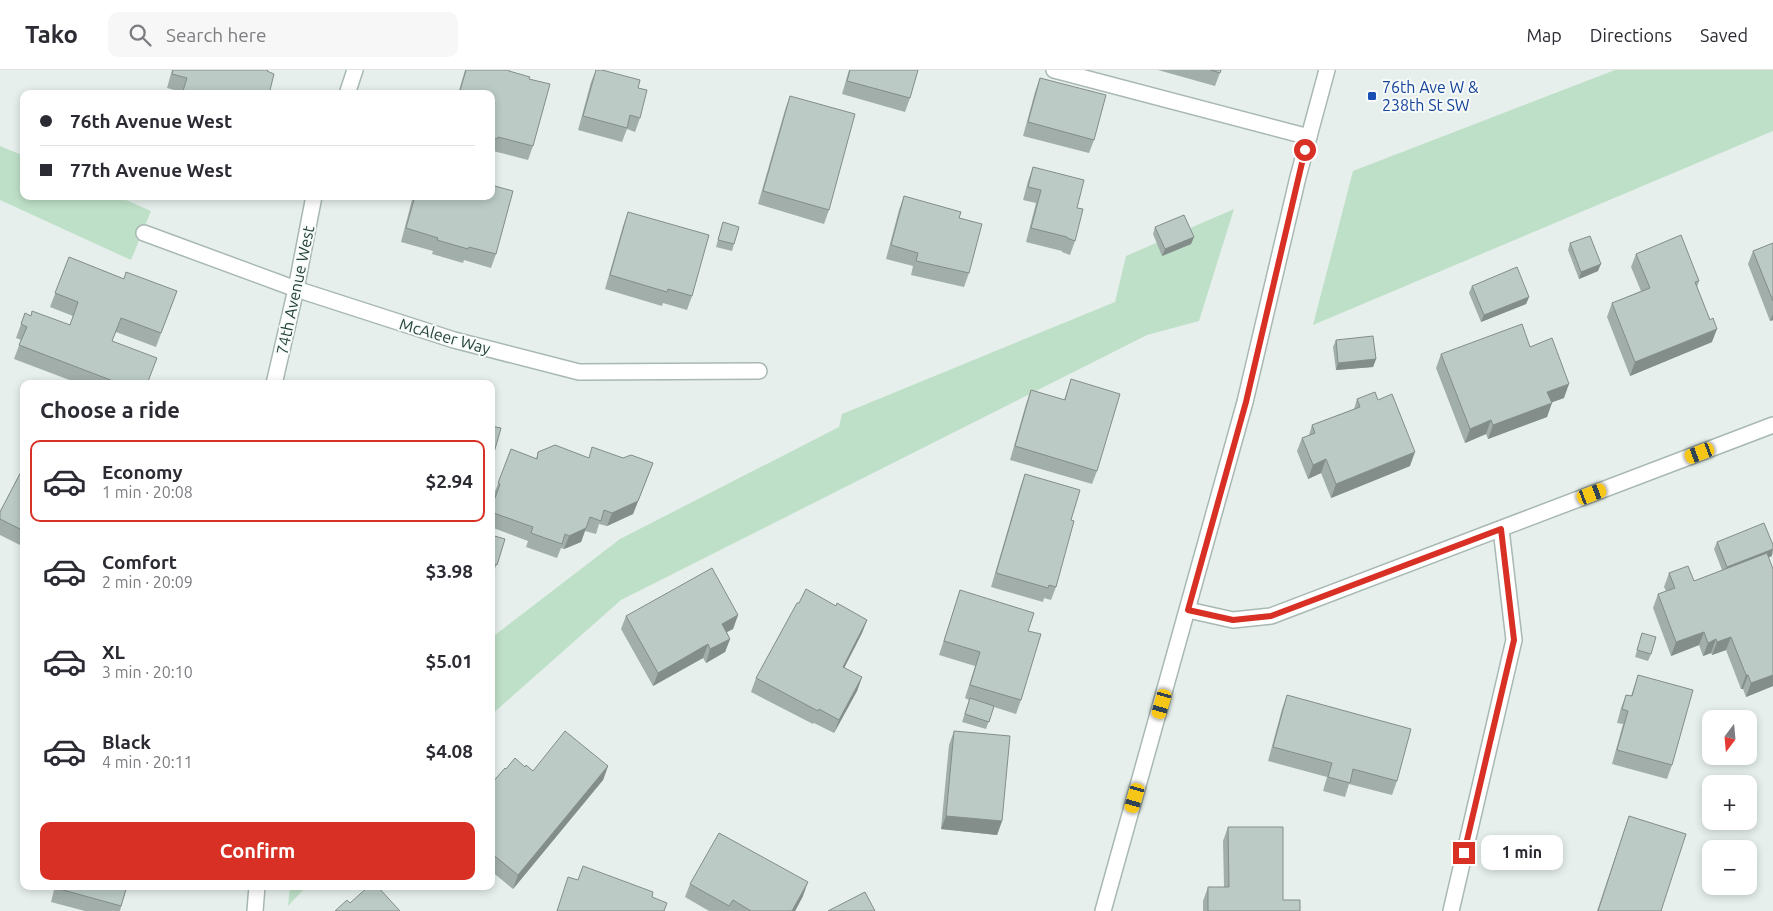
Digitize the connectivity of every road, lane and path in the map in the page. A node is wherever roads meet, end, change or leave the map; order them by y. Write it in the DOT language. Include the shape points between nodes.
graph roads {
  1 [pos="356,70"];
  2 [pos="1054,70"];
  3 [pos="1327,70"];
  4 [pos="348,90"];
  5 [pos="1309,137"];
  6 [pos="313,200"];
  7 [pos="144,233"];
  8 [pos="296,289"];
  9 [pos="759,371"];
  10 [pos="275,380"];
  11 [pos="1773,425"];
  12 [pos="1501,529"];
  13 [pos="1188,610"];
  14 [pos="257,890"];
  15 [pos="254,911"];
  16 [pos="1103,911"];
  17 [pos="1451,911"];
  1 -- 4 [label="street"];
  2 -- 5 [label="street"];
  3 -- 5 [label="street"];
  5 -- 13 [label="street" via="1246,402"];
  6 -- 8 [label="street, 74th Avenue West"];
  7 -- 8 [label="street, McAleer Way"];
  8 -- 9 [label="street, McAleer Way" via="454,340 578,372"];
  8 -- 10 [label="street, 74th Avenue West"];
  11 -- 12 [label="street"];
  12 -- 13 [label="street" via="1271,616 1233,620"];
  12 -- 17 [label="street" via="1514,640"];
  13 -- 16 [label="street"];
  14 -- 15 [label="street"];
}
